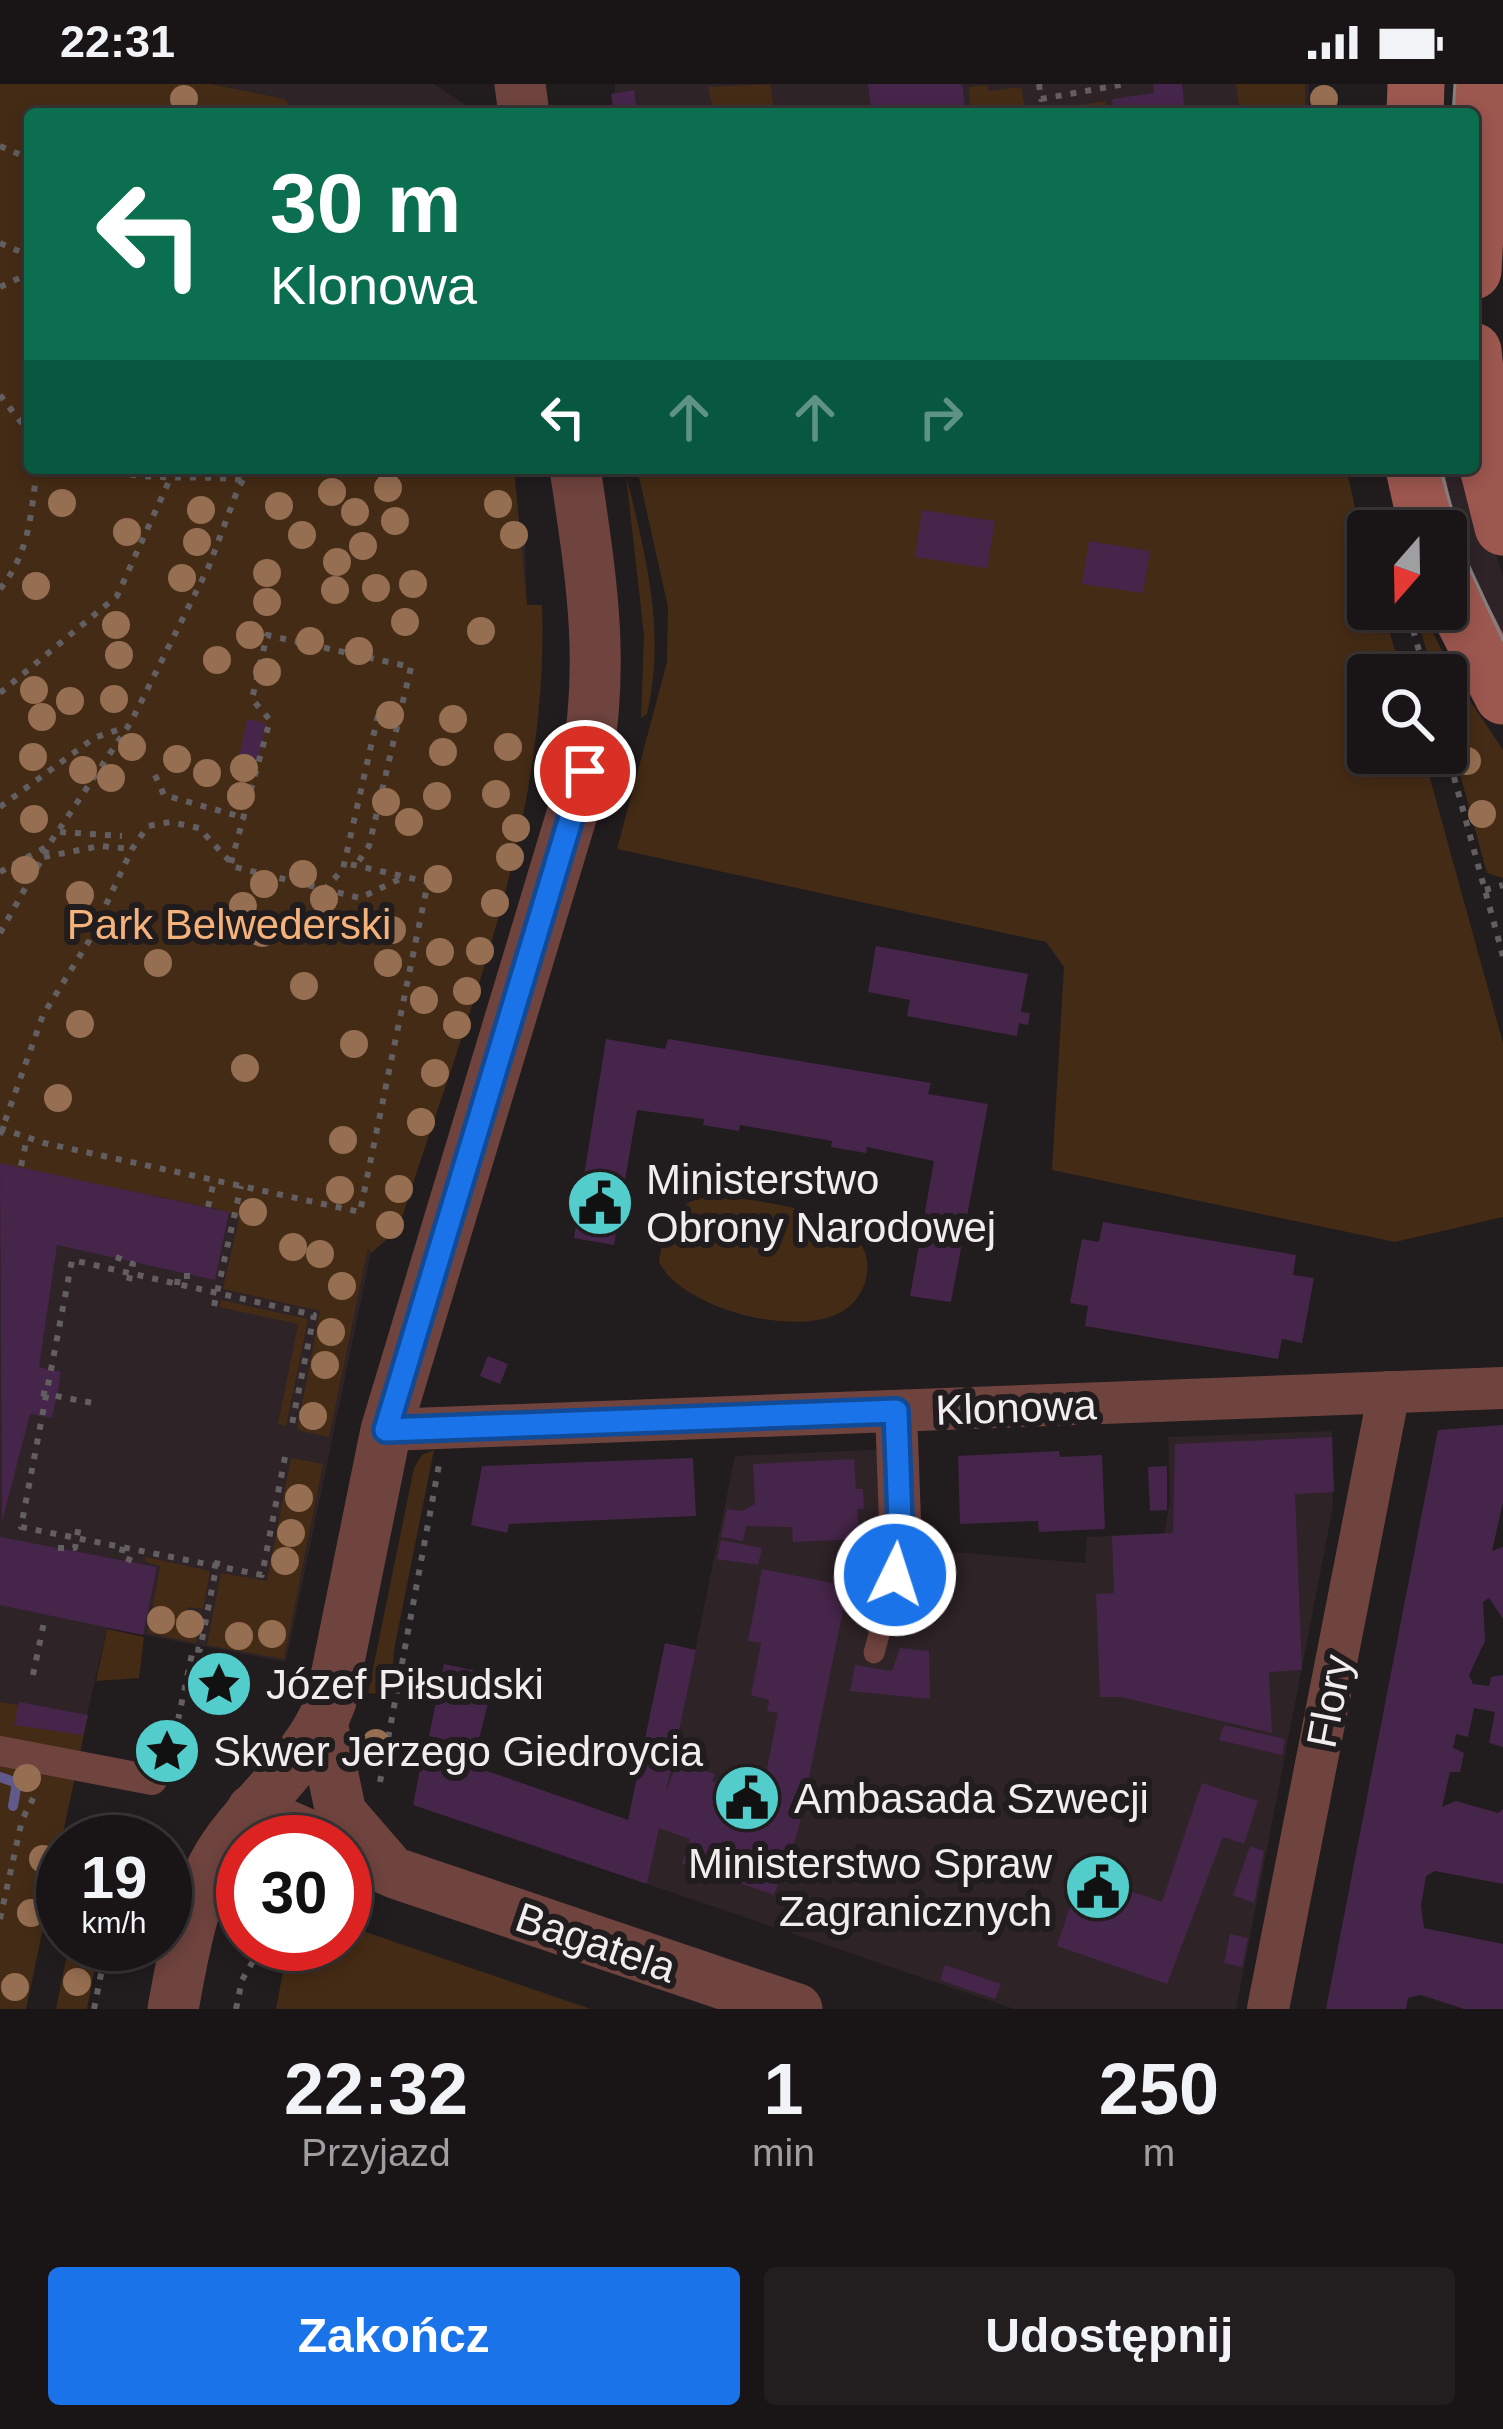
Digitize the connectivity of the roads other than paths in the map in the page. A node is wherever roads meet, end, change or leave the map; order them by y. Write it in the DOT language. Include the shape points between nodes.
graph roads {
  1 [pos="1484,84"];
  2 [pos="1479,169"];
  3 [pos="1479,409"];
  4 [pos="576,474"];
  5 [pos="1415,474"];
  6 [pos="1423,510"];
  7 [pos="1503,527"];
  8 [pos="1452,630"];
  9 [pos="1503,696"];
  10 [pos="1503,1388"];
  11 [pos="1389,1392"];
  12 [pos="896,1411"];
  13 [pos="386,1430"];
  14 [pos="895,1575"];
  15 [pos="874,1653"];
  16 [pos="322,1723"];
  17 [pos="0,1751"];
  18 [pos="152,1780"];
  19 [pos="252,1810"];
  20 [pos="248,1815"];
  21 [pos="263,1815"];
  22 [pos="372,1863"];
  23 [pos="372,1871"];
  24 [pos="395,1874"];
  25 [pos="216,1903"];
  26 [pos="173,2009"];
  27 [pos="797,2009"];
  28 [pos="1268,2009"];
  1 -- 2 [label="main road"];
  3 -- 7 [label="main road"];
  4 -- 13 [label="street" via="598,634 585,771"];
  5 -- 6 [label="main road"];
  8 -- 9 [label="main road"];
  10 -- 11 [label="street, Klonowa"];
  11 -- 12 [label="street, Klonowa"];
  11 -- 28 [label="street, Flory"];
  12 -- 13 [label="street, Klonowa"];
  12 -- 14 [label="street"];
  13 -- 16 [label="street"];
  14 -- 15 [label="lane"];
  16 -- 19 [label="street"];
  16 -- 24 [label="street" via="341,1813"];
  17 -- 18 [label="street"];
  19 -- 20 [label="street"];
  19 -- 21 [label="street"];
  22 -- 24 [label="street, Bagatela"];
  23 -- 24 [label="street, Bagatela"];
  24 -- 27 [label="street, Bagatela"];
  25 -- 26 [label="street"];
}
